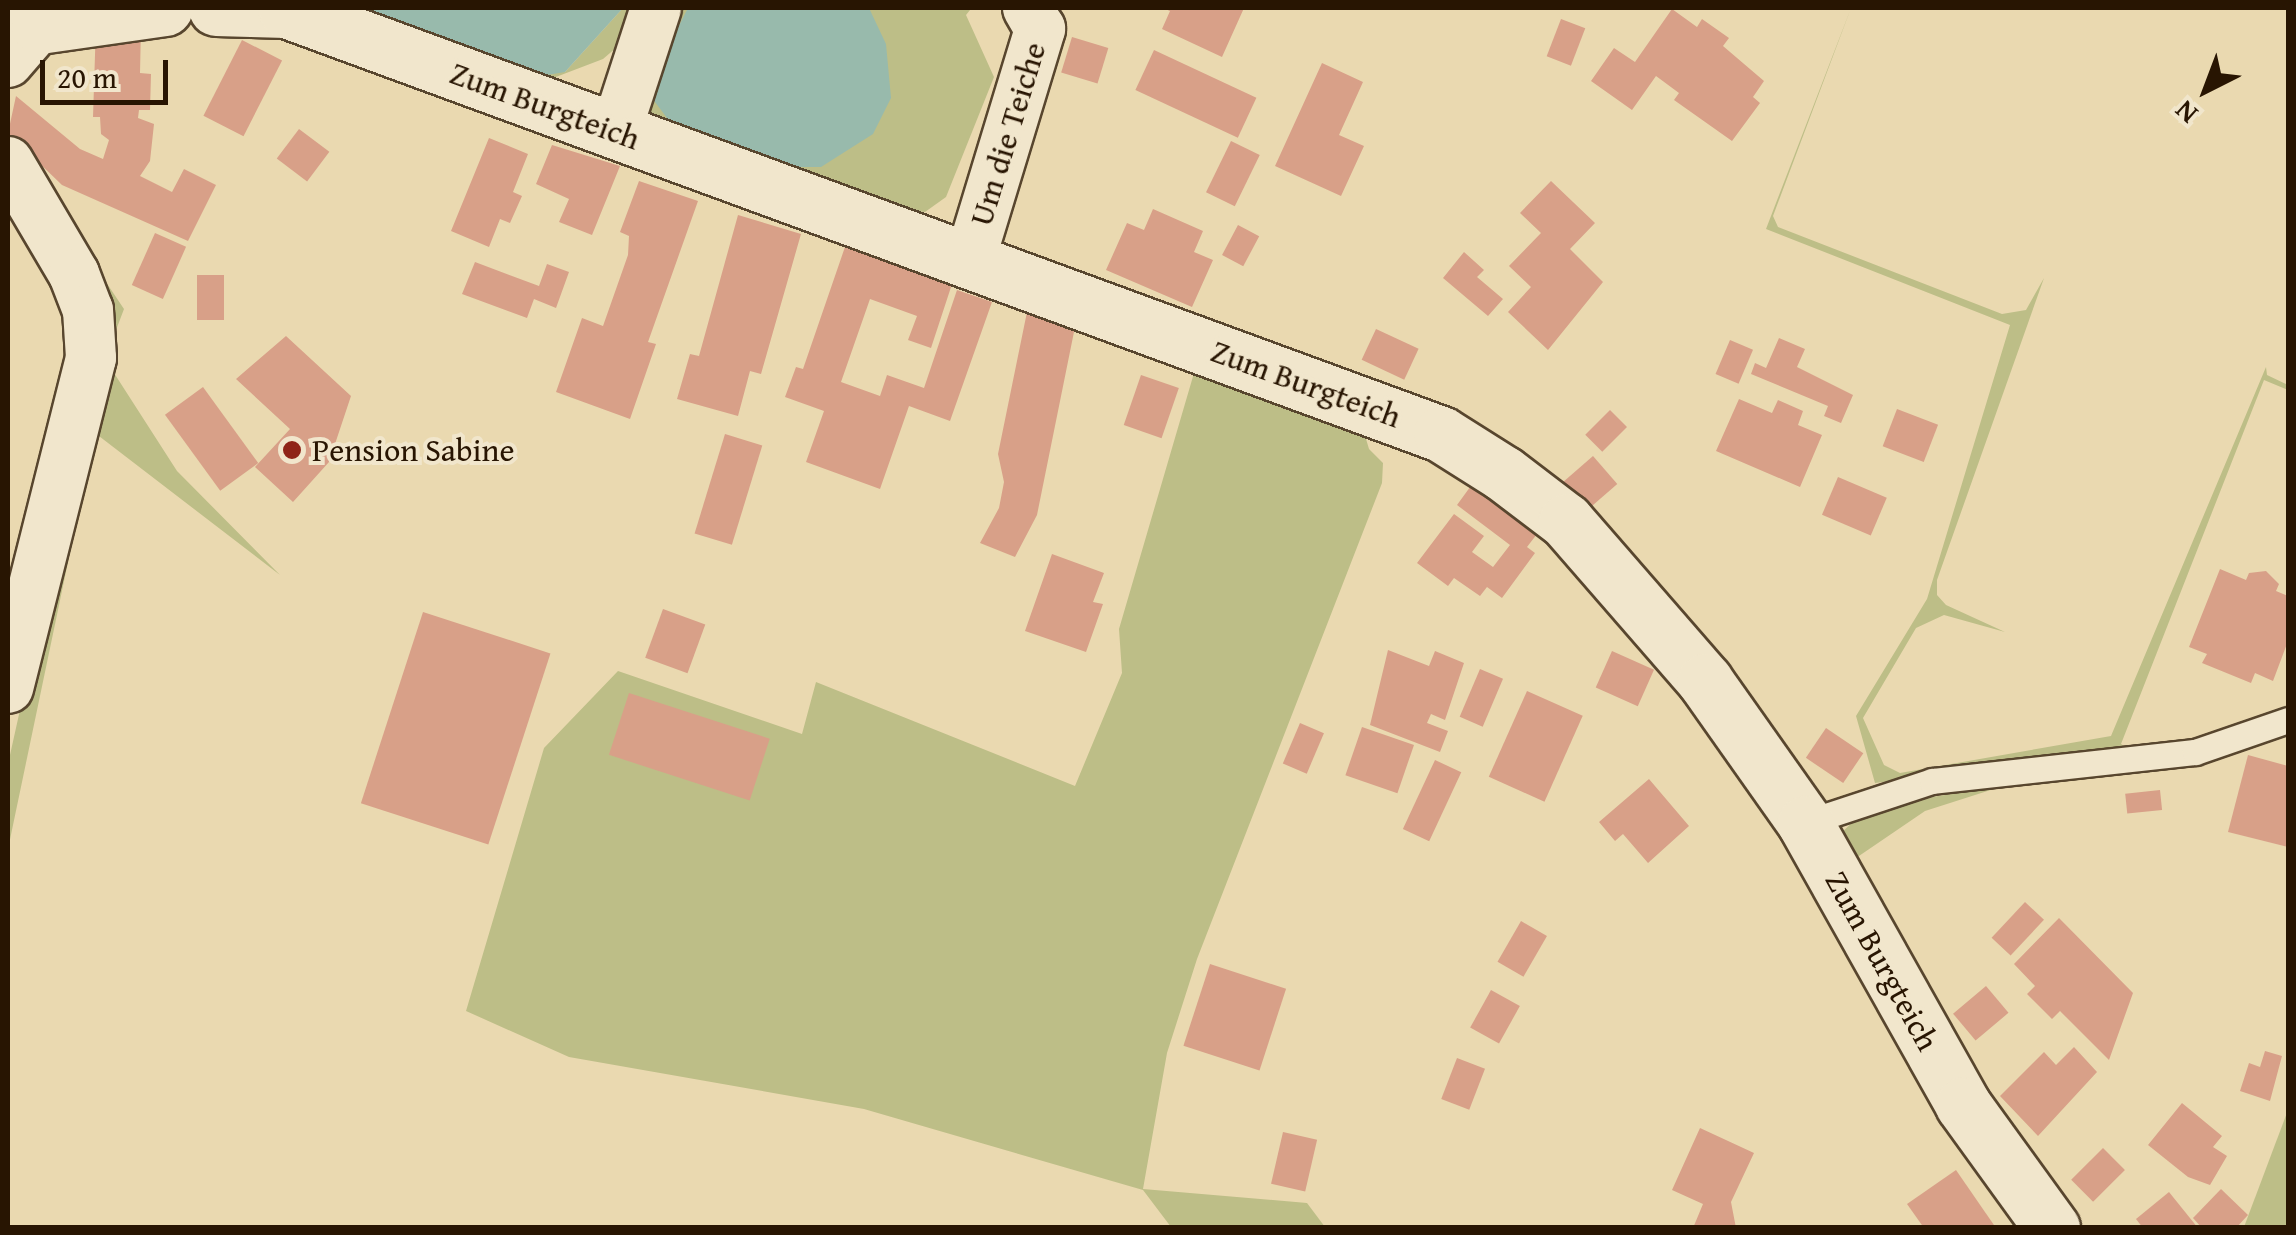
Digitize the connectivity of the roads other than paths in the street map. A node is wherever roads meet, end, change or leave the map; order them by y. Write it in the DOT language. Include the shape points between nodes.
graph roads {
  1 [pos="165,8"];
  2 [pos="216,8"];
  3 [pos="656,8"];
  4 [pos="1028,8"];
  5 [pos="286,9"];
  6 [pos="18,32"];
  7 [pos="616,132"];
  8 [pos="8,162"];
  9 [pos="970,262"];
  10 [pos="8,688"];
  11 [pos="2288,720"];
  12 [pos="1805,823"];
  13 [pos="2052,1228"];
  1 -- 6 [label="street"];
  2 -- 5 [label="street, Zum Burgteich"];
  3 -- 7 [label="street"];
  4 -- 9 [label="street, Um die Teiche" via="1040,29"];
  5 -- 7 [label="street, Zum Burgteich"];
  7 -- 9 [label="street, Zum Burgteich"];
  8 -- 10 [label="street" via="74,274 88,310 92,358"];
  9 -- 12 [label="street, Zum Burgteich" via="1442,434 1503,473 1566,521 1693,667"];
  11 -- 12 [label="lane" via="2194,752 1932,780"];
  12 -- 13 [label="street, Zum Burgteich" via="1963,1106"];
}
